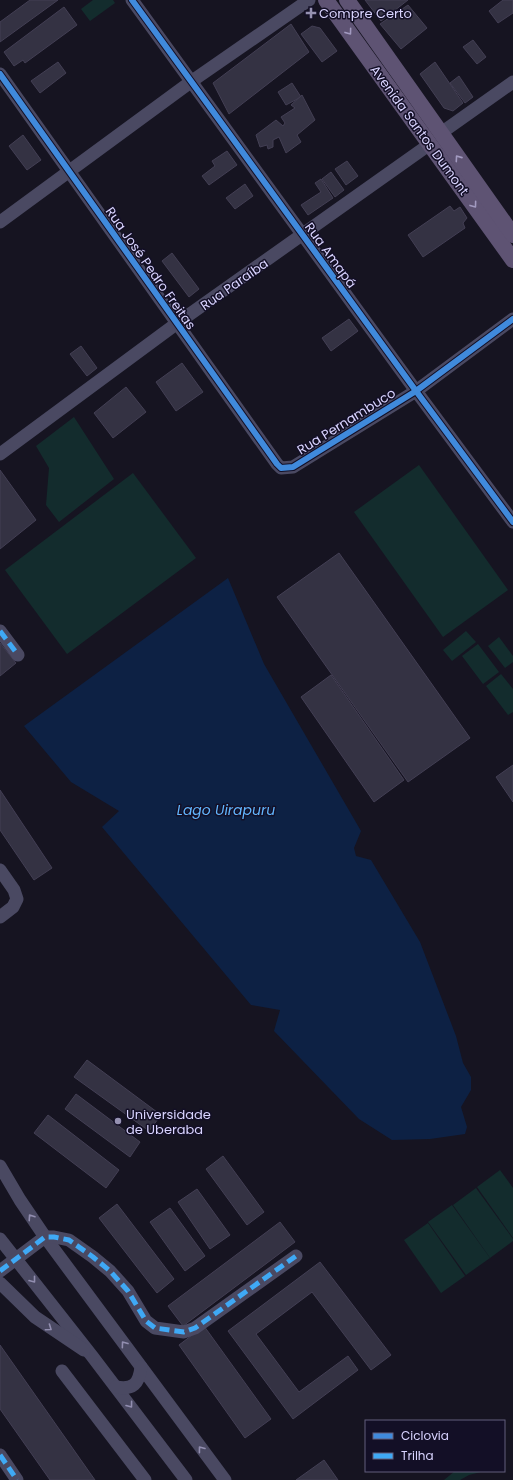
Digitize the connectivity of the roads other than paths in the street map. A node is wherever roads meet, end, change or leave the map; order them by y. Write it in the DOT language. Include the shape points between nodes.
graph roads {
  1 [pos="132,0"];
  2 [pos="309,0"];
  3 [pos="326,0"];
  4 [pos="347,0"];
  5 [pos="0,74"];
  6 [pos="192,81"];
  7 [pos="513,82"];
  8 [pos="435,139"];
  9 [pos="69,171"];
  10 [pos="0,222"];
  11 [pos="303,235"];
  12 [pos="513,235"];
  13 [pos="513,260"];
  14 [pos="513,319"];
  15 [pos="176,324"];
  16 [pos="416,391"];
  17 [pos="0,454"];
  18 [pos="287,469"];
  19 [pos="513,522"];
  20 [pos="0,631"];
  21 [pos="18,655"];
  22 [pos="0,870"];
  23 [pos="0,917"];
  24 [pos="1,1174"];
  25 [pos="45,1237"];
  26 [pos="0,1239"];
  27 [pos="296,1256"];
  28 [pos="16,1258"];
  29 [pos="0,1271"];
  30 [pos="0,1283"];
  31 [pos="92,1356"];
  32 [pos="141,1367"];
  33 [pos="62,1371"];
  34 [pos="116,1387"];
  35 [pos="0,1455"];
  36 [pos="17,1480"];
  37 [pos="145,1480"];
  38 [pos="186,1480"];
  39 [pos="225,1480"];
  1 -- 6 [label="street, Rua Amapá"];
  2 -- 6 [label="street"];
  3 -- 8 [label="main road, Avenida Santos Dumont, one-way"];
  4 -- 8 [label="main road, Avenida Santos Dumont"];
  5 -- 9 [label="street, Rua José Pedro Freitas"];
  6 -- 9 [label="street"];
  6 -- 11 [label="street, Rua Amapá"];
  7 -- 8 [label="street, Rua Paraíba"];
  8 -- 11 [label="street, Rua Paraíba"];
  12 -- 8 [label="main road, Avenida Santos Dumont, one-way"];
  8 -- 13 [label="main road, Avenida Santos Dumont, one-way"];
  9 -- 10 [label="street"];
  9 -- 15 [label="street, Rua José Pedro Freitas" via="140,269"];
  11 -- 15 [label="street, Rua Paraíba"];
  11 -- 16 [label="street, Rua Amapá"];
  14 -- 16 [label="street, Rua Pernambuco"];
  15 -- 17 [label="street, Rua Paraíba"];
  15 -- 18 [label="street, Rua José Pedro Freitas" via="277,464"];
  16 -- 18 [label="street, Rua Pernambuco" via="293,468"];
  16 -- 19 [label="street, Rua Amapá"];
  20 -- 21 [label="street"];
  22 -- 23 [label="street" via="17,899 13,907"];
  25 -- 24 [label="street, one-way"];
  25 -- 27 [label="street" via="69,1240 110,1271 128,1290 146,1321 155,1328 184,1332 194,1328"];
  25 -- 28 [label="street"];
  32 -- 25 [label="street, one-way"];
  26 -- 28 [label="street"];
  28 -- 29 [label="street"];
  28 -- 31 [label="street, one-way"];
  30 -- 31 [label="street, one-way" via="34,1317"];
  31 -- 34 [label="street"];
  32 -- 34 [label="street" via="134,1385 129,1388"];
  39 -- 32 [label="street, one-way"];
  33 -- 37 [label="street"];
  34 -- 38 [label="street, one-way"];
  35 -- 36 [label="street"];
}
